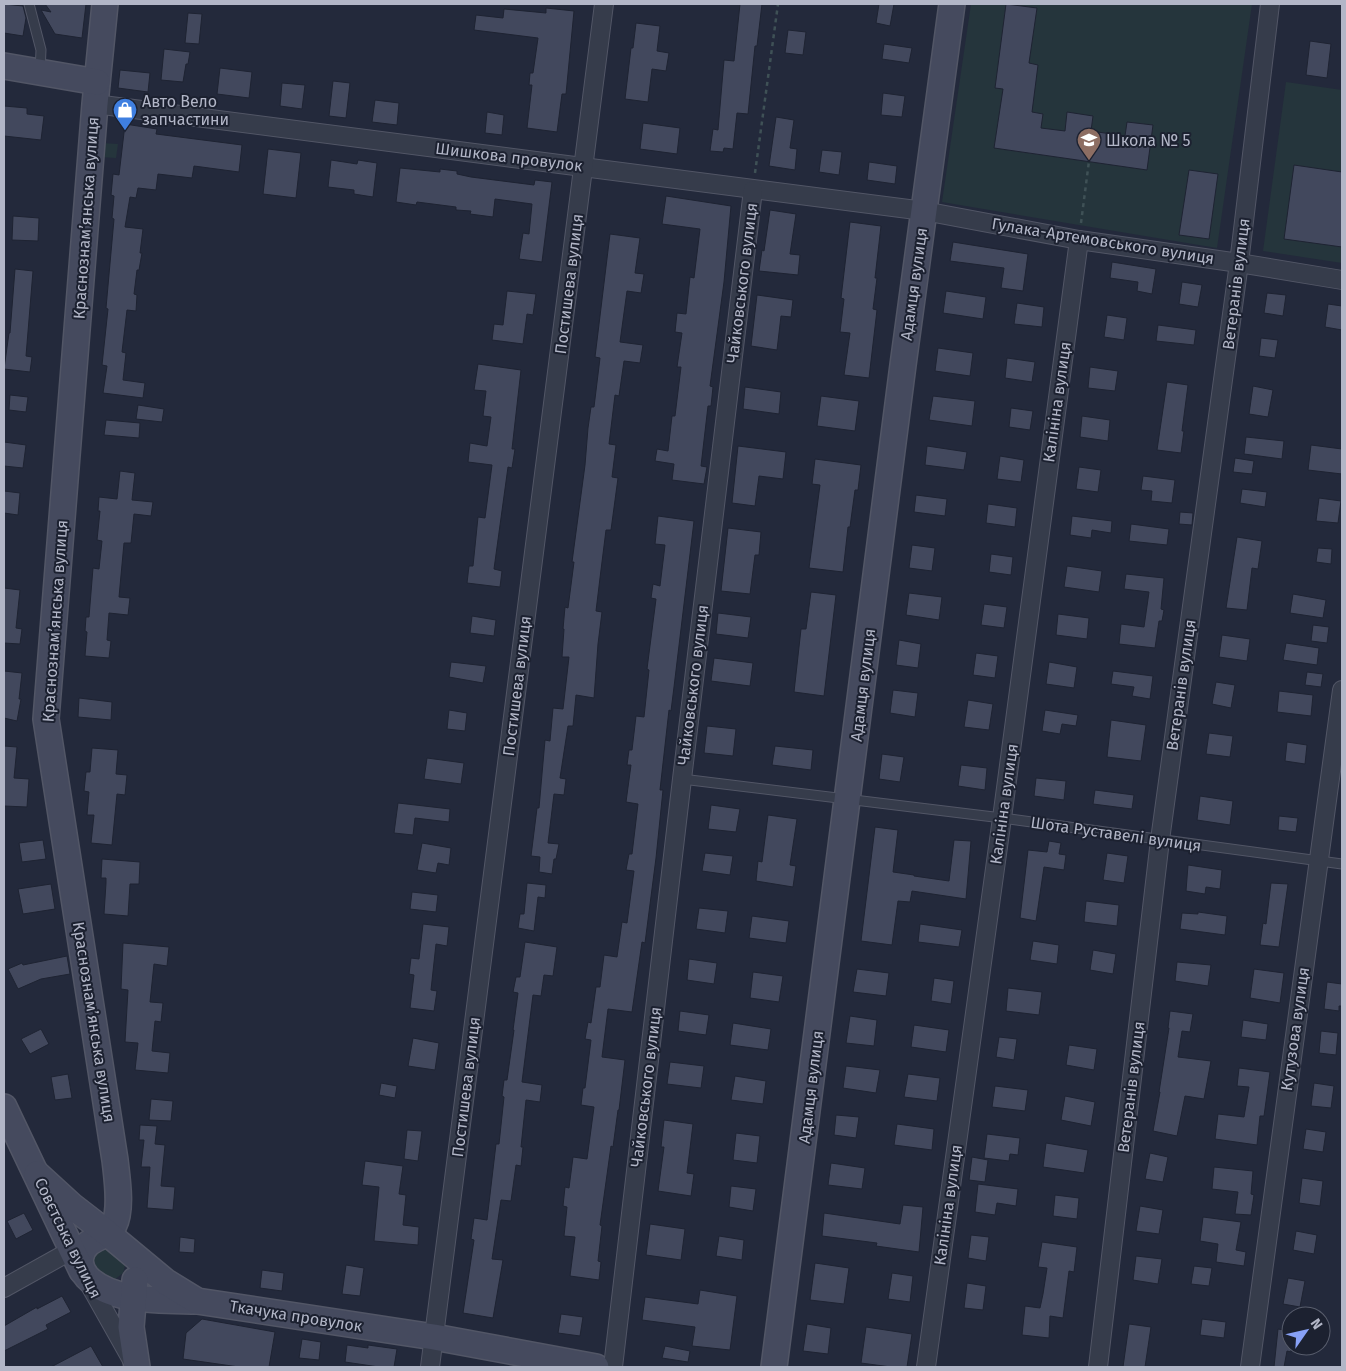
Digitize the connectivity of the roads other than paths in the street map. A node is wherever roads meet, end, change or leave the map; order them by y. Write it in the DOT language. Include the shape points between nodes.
graph roads {
  1 [pos="29,4"];
  2 [pos="105,4"];
  3 [pos="604,4"];
  4 [pos="952,4"];
  5 [pos="1270,4"];
  6 [pos="4,66"];
  7 [pos="40,72"];
  8 [pos="96,93"];
  9 [pos="584,166"];
  10 [pos="753,190"];
  11 [pos="924,211"];
  12 [pos="1079,240"];
  13 [pos="1239,263"];
  14 [pos="1342,280"];
  15 [pos="1342,690"];
  16 [pos="682,779"];
  17 [pos="848,800"];
  18 [pos="1002,818"];
  19 [pos="1160,840"];
  20 [pos="1318,861"];
  21 [pos="1342,864"];
  22 [pos="4,1107"];
  23 [pos="37,1174"];
  24 [pos="108,1233"];
  25 [pos="127,1249"];
  26 [pos="77,1260"];
  27 [pos="4,1288"];
  28 [pos="134,1297"];
  29 [pos="197,1301"];
  30 [pos="434,1337"];
  31 [pos="136,1367"];
  32 [pos="430,1367"];
  33 [pos="596,1367"];
  34 [pos="613,1367"];
  35 [pos="774,1367"];
  36 [pos="926,1367"];
  37 [pos="1098,1367"];
  38 [pos="1250,1367"];
  1 -- 7 [label="lane" via="41,50"];
  2 -- 8 [label="street, Краснознамʼянська вулиця"];
  3 -- 9 [label="street, Постишева вулиця"];
  4 -- 11 [label="street, Адамця вулиця"];
  5 -- 13 [label="street, Ветеранів вулиця"];
  6 -- 7 [label="street"];
  7 -- 8 [label="street"];
  8 -- 9 [label="street, Шишкова провулок" via="353,138"];
  8 -- 24 [label="street, Краснознамʼянська вулиця" via="46,719 115,1160 118,1200 116,1217"];
  9 -- 10 [label="street, Шишкова провулок"];
  9 -- 30 [label="street, Постишева вулиця"];
  10 -- 11 [label="street, Шишкова провулок"];
  10 -- 16 [label="street, Чайковського вулиця"];
  11 -- 12 [label="street, Гулака-Артемовського вулиця"];
  11 -- 17 [label="street, Адамця вулиця"];
  12 -- 13 [label="street, Гулака-Артемовського вулиця"];
  12 -- 18 [label="street, Калініна вулиця"];
  13 -- 14 [label="street, Гулака-Артемовського вулиця"];
  13 -- 19 [label="street, Ветеранів вулиця"];
  15 -- 20 [label="street, Кутузова вулиця"];
  16 -- 17 [label="lane, Шота Руставелі вулиця"];
  16 -- 34 [label="street, Чайковського вулиця"];
  17 -- 18 [label="lane, Шота Руставелі вулиця"];
  17 -- 35 [label="street, Адамця вулиця"];
  18 -- 19 [label="lane, Шота Руставелі вулиця"];
  18 -- 36 [label="street, Калініна вулиця"];
  19 -- 20 [label="lane, Шота Руставелі вулиця"];
  19 -- 37 [label="street, Ветеранів вулиця"];
  20 -- 21 [label="lane, Шота Руставелі вулиця"];
  20 -- 38 [label="street, Кутузова вулиця"];
  22 -- 23 [label="street, Совєтська вулиця"];
  23 -- 24 [label="street, Ткачука провулок"];
  23 -- 26 [label="street, Совєтська вулиця"];
  24 -- 25 [label="street, Ткачука провулок"];
  24 -- 26 [label="street" via="93,1239"];
  25 -- 28 [label="street" via="134,1264"];
  25 -- 29 [label="street, Ткачука провулок" via="166,1282"];
  26 -- 27 [label="street"];
  26 -- 28 [label="street" via="92,1281 103,1289"];
  26 -- 31 [label="street, Совєтська вулиця"];
  28 -- 29 [label="street"];
  28 -- 31 [label="street" via="131,1327"];
  29 -- 30 [label="street, Ткачука провулок"];
  30 -- 32 [label="street, Постишева вулиця"];
  30 -- 33 [label="street, Ткачука провулок"];
}
